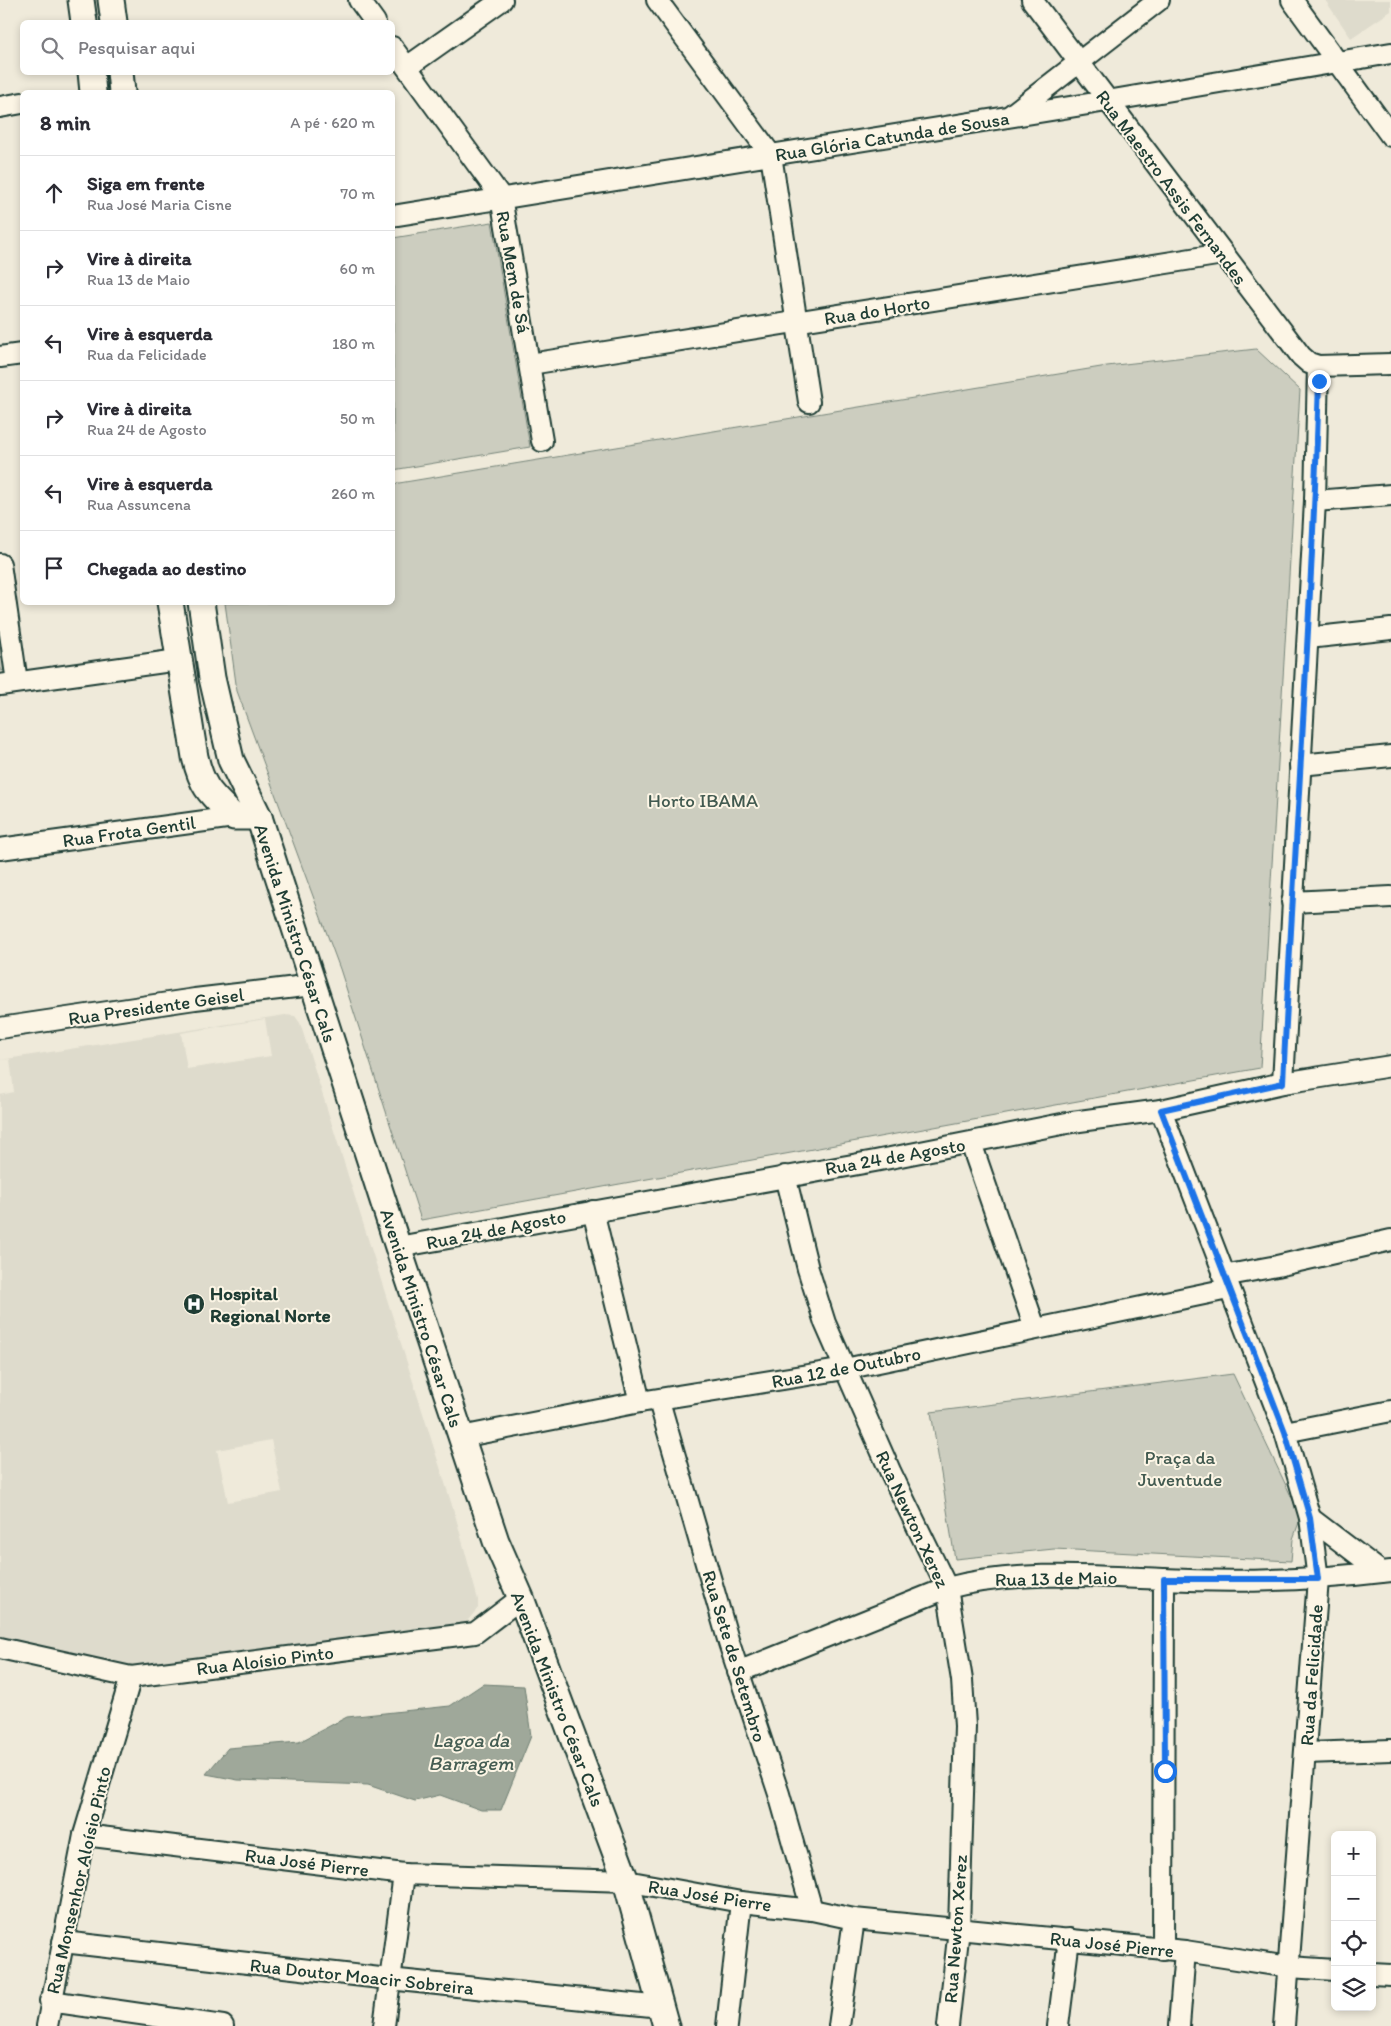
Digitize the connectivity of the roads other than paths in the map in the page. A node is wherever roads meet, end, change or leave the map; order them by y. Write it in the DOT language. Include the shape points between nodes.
graph roads {
  1 [pos="81,0"];
  2 [pos="111,0"];
  3 [pos="359,0"];
  4 [pos="502,0"];
  5 [pos="657,0"];
  6 [pos="1032,0"];
  7 [pos="1159,0"];
  8 [pos="1292,0"];
  9 [pos="84,20"];
  10 [pos="114,20"];
  11 [pos="374,20"];
  12 [pos="395,51"];
  13 [pos="1391,53"];
  14 [pos="1078,62"];
  15 [pos="1337,62"];
  16 [pos="407,67"];
  17 [pos="121,84"];
  18 [pos="90,87"];
  19 [pos="1107,101"];
  20 [pos="20,103"];
  21 [pos="0,107"];
  22 [pos="1009,117"];
  23 [pos="1391,136"];
  24 [pos="771,155"];
  25 [pos="501,197"];
  26 [pos="395,215"];
  27 [pos="1223,254"];
  28 [pos="798,323"];
  29 [pos="20,354"];
  30 [pos="0,357"];
  31 [pos="530,364"];
  32 [pos="1391,364"];
  33 [pos="1318,366"];
  34 [pos="808,402"];
  35 [pos="542,441"];
  36 [pos="1391,495"];
  37 [pos="1315,501"];
  38 [pos="0,564"];
  39 [pos="170,605"];
  40 [pos="201,605"];
  41 [pos="1391,629"];
  42 [pos="1308,638"];
  43 [pos="178,660"];
  44 [pos="8,684"];
  45 [pos="1391,756"];
  46 [pos="1300,765"];
  47 [pos="234,817"];
  48 [pos="259,817"];
  49 [pos="0,849"];
  50 [pos="1391,897"];
  51 [pos="1292,902"];
  52 [pos="313,985"];
  53 [pos="0,1028"];
  54 [pos="1391,1066"];
  55 [pos="1283,1083"];
  56 [pos="1161,1110"];
  57 [pos="971,1142"];
  58 [pos="785,1176"];
  59 [pos="593,1210"];
  60 [pos="1391,1240"];
  61 [pos="398,1247"];
  62 [pos="1226,1282"];
  63 [pos="1035,1328"];
  64 [pos="845,1369"];
  65 [pos="649,1402"];
  66 [pos="1391,1410"];
  67 [pos="1285,1432"];
  68 [pos="461,1437"];
  69 [pos="1310,1518"];
  70 [pos="1386,1572"];
  71 [pos="1164,1579"];
  72 [pos="1318,1579"];
  73 [pos="947,1588"];
  74 [pos="521,1598"];
  75 [pos="0,1648"];
  76 [pos="738,1672"];
  77 [pos="131,1677"];
  78 [pos="1391,1750"];
  79 [pos="1306,1752"];
  80 [pos="84,1835"];
  81 [pos="404,1874"];
  82 [pos="626,1881"];
  83 [pos="741,1902"];
  84 [pos="812,1910"];
  85 [pos="854,1919"];
  86 [pos="959,1929"];
  87 [pos="1069,1939"];
  88 [pos="62,1942"];
  89 [pos="1163,1950"];
  90 [pos="1185,1951"];
  91 [pos="1289,1967"];
  92 [pos="1331,1970"];
  93 [pos="1376,1974"];
  94 [pos="1391,1975"];
  95 [pos="388,1980"];
  96 [pos="50,2001"];
  97 [pos="664,2016"];
  98 [pos="47,2026"];
  99 [pos="223,2026"];
  100 [pos="384,2026"];
  101 [pos="727,2026"];
  102 [pos="839,2026"];
  103 [pos="948,2026"];
  104 [pos="1058,2026"];
  105 [pos="1179,2026"];
  106 [pos="1284,2026"];
  1 -- 9 [label="main road"];
  2 -- 10 [label="main road"];
  3 -- 11 [label="street"];
  4 -- 16 [label="street"];
  5 -- 24 [label="street"];
  6 -- 14 [label="street, Rua Maestro Assis Fernandes"];
  7 -- 14 [label="street"];
  8 -- 15 [label="street"];
  12 -- 16 [label="street, Rua Mem de Sá"];
  13 -- 15 [label="street, Rua Glória Catunda de Sousa"];
  14 -- 19 [label="street, Rua Maestro Assis Fernandes"];
  14 -- 22 [label="street"];
  15 -- 19 [label="street, Rua Glória Catunda de Sousa"];
  15 -- 23 [label="street"];
  16 -- 25 [label="street, Rua Mem de Sá"];
  17 -- 18 [label="street"];
  19 -- 22 [label="street, Rua Glória Catunda de Sousa"];
  19 -- 27 [label="street, Rua Maestro Assis Fernandes"];
  20 -- 21 [label="street"];
  22 -- 24 [label="street, Rua Glória Catunda de Sousa"];
  24 -- 25 [label="street, Rua Glória Catunda de Sousa"];
  24 -- 28 [label="street"];
  25 -- 26 [label="street, Rua Glória Catunda de Sousa"];
  25 -- 31 [label="street, Rua Mem de Sá"];
  27 -- 28 [label="street, Rua do Horto"];
  27 -- 33 [label="street, Rua Maestro Assis Fernandes" via="1301,356"];
  28 -- 31 [label="street, Rua do Horto"];
  28 -- 34 [label="street"];
  29 -- 30 [label="street"];
  31 -- 35 [label="street, Rua Mem de Sá"];
  32 -- 33 [label="street"];
  33 -- 37 [label="street"];
  36 -- 37 [label="street"];
  37 -- 42 [label="street"];
  38 -- 44 [label="street"];
  39 -- 43 [label="main road, Avenida Ministro César Cals"];
  40 -- 48 [label="main road, Avenida Ministro César Cals" via="212,678 232,760"];
  41 -- 42 [label="street"];
  42 -- 46 [label="street"];
  43 -- 44 [label="street"];
  43 -- 47 [label="main road, Avenida Ministro César Cals" via="200,780"];
  45 -- 46 [label="street"];
  46 -- 51 [label="street"];
  47 -- 48 [label="main road, Rua Frota Gentil"];
  47 -- 49 [label="street, Rua Frota Gentil"];
  48 -- 52 [label="main road, Avenida Ministro César Cals"];
  50 -- 51 [label="street"];
  51 -- 55 [label="street"];
  52 -- 53 [label="street, Rua Presidente Geisel"];
  52 -- 61 [label="main road, Avenida Ministro César Cals"];
  54 -- 55 [label="street, Rua 24 de Agosto"];
  55 -- 56 [label="street, Rua 24 de Agosto"];
  56 -- 57 [label="street, Rua 24 de Agosto" via="1072,1122"];
  56 -- 62 [label="street, Rua da Felicidade"];
  57 -- 58 [label="street, Rua 24 de Agosto"];
  57 -- 63 [label="street"];
  58 -- 59 [label="street, Rua 24 de Agosto"];
  58 -- 64 [label="street, Rua Newton Xerez" via="808,1269 825,1323"];
  59 -- 61 [label="street, Rua 24 de Agosto"];
  59 -- 65 [label="street, Rua Sete de Setembro"];
  60 -- 62 [label="street, Rua 12 de Outubro" via="1278,1266"];
  61 -- 68 [label="main road, Avenida Ministro César Cals"];
  62 -- 63 [label="street, Rua 12 de Outubro"];
  62 -- 67 [label="street, Rua da Felicidade"];
  63 -- 64 [label="street, Rua 12 de Outubro"];
  64 -- 65 [label="street, Rua 12 de Outubro"];
  64 -- 73 [label="street, Rua Newton Xerez" via="891,1474"];
  65 -- 68 [label="street, Rua 12 de Outubro"];
  65 -- 76 [label="street, Rua Sete de Setembro"];
  66 -- 67 [label="street"];
  67 -- 69 [label="street, Rua da Felicidade"];
  68 -- 74 [label="main road, Avenida Ministro César Cals" via="496,1541"];
  69 -- 70 [label="street"];
  69 -- 72 [label="street, Rua da Felicidade"];
  70 -- 72 [label="street, Rua 13 de Maio"];
  71 -- 72 [label="street, Rua 13 de Maio"];
  71 -- 73 [label="street, Rua 13 de Maio" via="1116,1576 989,1579"];
  71 -- 89 [label="street"];
  72 -- 79 [label="street, Rua da Felicidade"];
  73 -- 76 [label="street, Rua 13 de Maio"];
  73 -- 86 [label="street, Rua Newton Xerez" via="965,1706"];
  74 -- 77 [label="street, Rua Aloísio Pinto" via="474,1633"];
  74 -- 82 [label="main road, Avenida Ministro César Cals"];
  75 -- 77 [label="street, Rua Aloísio Pinto"];
  76 -- 84 [label="street, Rua Sete de Setembro" via="780,1794"];
  77 -- 80 [label="street, Rua Monsenhor Aloísio Pinto"];
  78 -- 79 [label="street"];
  79 -- 91 [label="street, Rua da Felicidade"];
  80 -- 81 [label="street, Rua José Pierre"];
  80 -- 88 [label="street, Rua Monsenhor Aloísio Pinto"];
  81 -- 82 [label="street, Rua José Pierre"];
  81 -- 95 [label="street"];
  82 -- 83 [label="street, Rua José Pierre"];
  82 -- 97 [label="main road, Avenida Ministro César Cals"];
  83 -- 84 [label="street, Rua José Pierre"];
  83 -- 101 [label="street"];
  84 -- 85 [label="street, Rua José Pierre"];
  85 -- 86 [label="street, Rua José Pierre"];
  85 -- 102 [label="street"];
  86 -- 87 [label="street, Rua José Pierre"];
  86 -- 103 [label="street, Rua Newton Xerez"];
  87 -- 89 [label="street, Rua José Pierre"];
  87 -- 104 [label="street"];
  88 -- 95 [label="street, Rua Doutor Moacir Sobreira"];
  88 -- 96 [label="street, Rua Monsenhor Aloísio Pinto"];
  89 -- 90 [label="street, Rua José Pierre"];
  90 -- 91 [label="street, Rua José Pierre"];
  90 -- 105 [label="street"];
  91 -- 92 [label="street, Rua José Pierre"];
  91 -- 106 [label="street, Rua da Felicidade"];
  93 -- 94 [label="street"];
  95 -- 97 [label="street, Rua Doutor Moacir Sobreira"];
  95 -- 100 [label="street"];
  96 -- 98 [label="street, Rua Monsenhor Aloísio Pinto"];
  96 -- 99 [label="street"];
}
